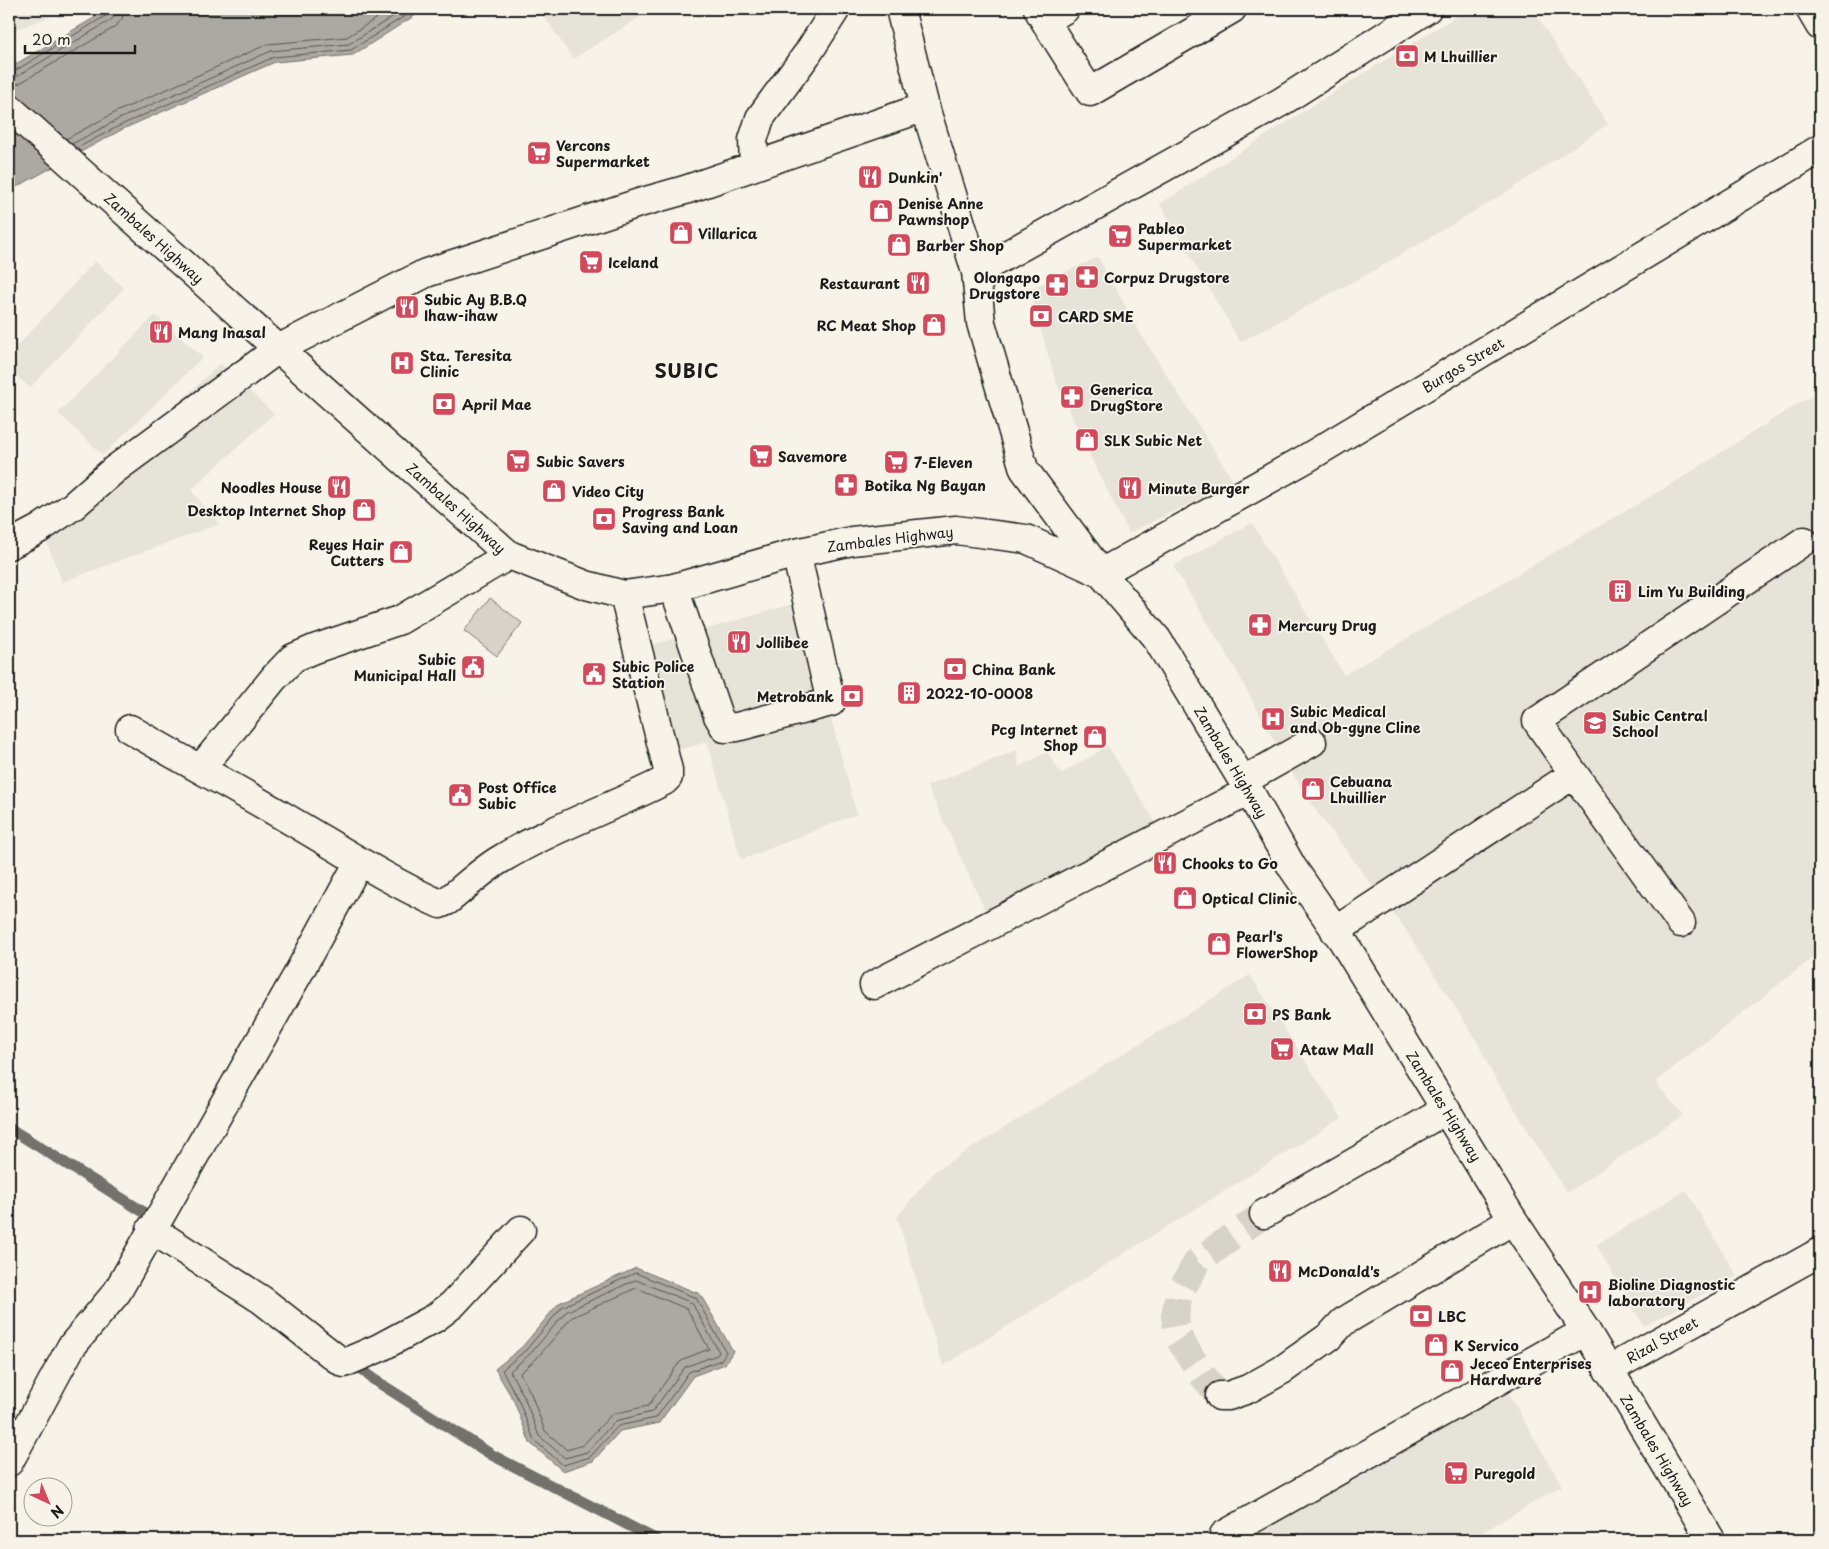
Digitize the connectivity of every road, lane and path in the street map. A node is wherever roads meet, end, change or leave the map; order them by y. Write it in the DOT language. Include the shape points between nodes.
graph roads {
  1 [pos="836,9"];
  2 [pos="900,9"];
  3 [pos="1232,9"];
  4 [pos="1427,9"];
  5 [pos="1810,9"];
  6 [pos="1050,13"];
  7 [pos="1820,26"];
  8 [pos="925,107"];
  9 [pos="9,108"];
  10 [pos="1820,149"];
  11 [pos="754,166"];
  12 [pos="976,272"];
  13 [pos="278,349"];
  14 [pos="1804,541"];
  15 [pos="9,545"];
  16 [pos="796,553"];
  17 [pos="509,555"];
  18 [pos="1101,573"];
  19 [pos="674,588"];
  20 [pos="624,595"];
  21 [pos="130,729"];
  22 [pos="1312,742"];
  23 [pos="201,768"];
  24 [pos="1574,774"];
  25 [pos="1246,786"];
  26 [pos="360,862"];
  27 [pos="1681,923"];
  28 [pos="1335,931"];
  29 [pos="874,985"];
  30 [pos="1446,1110"];
  31 [pos="1264,1214"];
  32 [pos="1513,1220"];
  33 [pos="152,1228"];
  34 [pos="521,1230"];
  35 [pos="1820,1252"];
  36 [pos="1586,1331"];
  37 [pos="1608,1370"];
  38 [pos="1220,1396"];
  39 [pos="9,1462"];
  40 [pos="1224,1536"];
  41 [pos="1711,1540"];
  1 -- 11 [label="street" via="760,118 753,140"];
  2 -- 8 [label="street"];
  3 -- 6 [label="street" via="1090,92"];
  4 -- 12 [label="street" via="1281,102"];
  5 -- 7 [label="street"];
  8 -- 11 [label="street"];
  8 -- 12 [label="street"];
  9 -- 13 [label="street, Zambales Highway"];
  10 -- 18 [label="street, Burgos Street" via="1307,458"];
  11 -- 13 [label="street" via="426,273"];
  12 -- 18 [label="street" via="981,323 1024,469"];
  13 -- 15 [label="street" via="114,470 73,506"];
  13 -- 17 [label="street, Zambales Highway"];
  14 -- 24 [label="street" via="1537,721"];
  16 -- 18 [label="street, Zambales Highway" via="852,541 956,530 1026,539"];
  16 -- 19 [label="street, Zambales Highway"];
  16 -- 19 [label="street" via="832,702 725,728"];
  17 -- 20 [label="street, Zambales Highway" via="586,585"];
  17 -- 23 [label="street" via="400,620 293,658"];
  18 -- 25 [label="street, Zambales Highway" via="1157,639"];
  19 -- 20 [label="street, Zambales Highway"];
  20 -- 26 [label="street" via="668,777 500,859 440,904"];
  21 -- 23 [label="street"];
  22 -- 25 [label="street"];
  23 -- 26 [label="street"];
  24 -- 27 [label="street"];
  24 -- 28 [label="street"];
  25 -- 28 [label="street, Zambales Highway" via="1292,867"];
  25 -- 29 [label="street"];
  26 -- 33 [label="street"];
  28 -- 30 [label="street, Zambales Highway"];
  30 -- 31 [label="street"];
  30 -- 32 [label="street, Zambales Highway"];
  32 -- 36 [label="street, Zambales Highway"];
  32 -- 38 [label="street" via="1343,1322 1330,1336 1282,1370 1248,1389"];
  33 -- 34 [label="street" via="262,1300 344,1363 435,1318 453,1304"];
  33 -- 39 [label="street" via="117,1292 71,1347"];
  35 -- 37 [label="street, Rizal Street"];
  36 -- 37 [label="street, Zambales Highway"];
  36 -- 40 [label="street"];
  37 -- 41 [label="street, Zambales Highway"];
}
